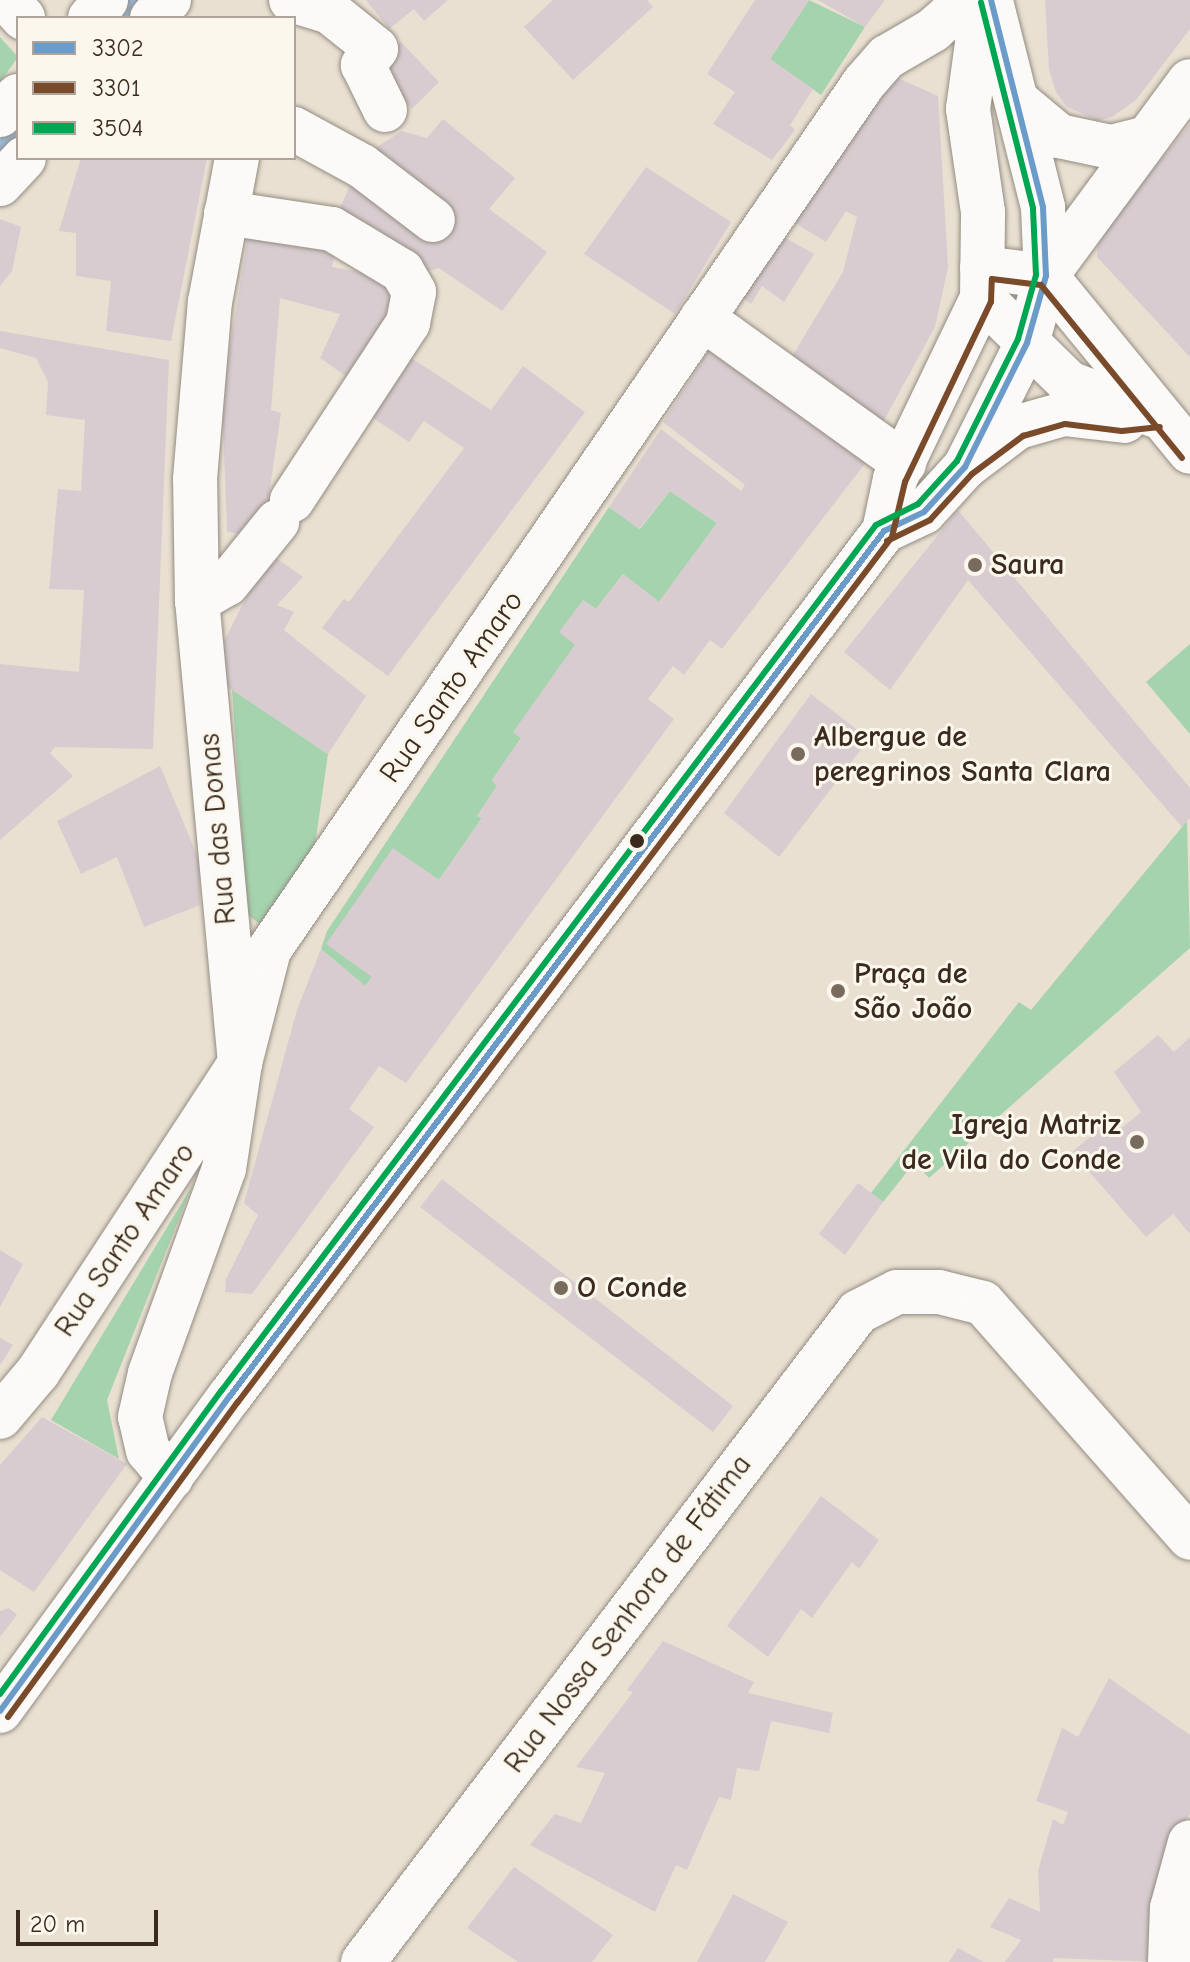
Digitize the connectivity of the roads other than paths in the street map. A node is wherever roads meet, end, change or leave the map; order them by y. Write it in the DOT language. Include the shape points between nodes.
graph roads {
  1 [pos="7,0"];
  2 [pos="106,0"];
  3 [pos="169,0"];
  4 [pos="291,0"];
  5 [pos="967,0"];
  6 [pos="983,0"];
  7 [pos="991,0"];
  8 [pos="21,16"];
  9 [pos="92,16"];
  10 [pos="154,16"];
  11 [pos="1190,81"];
  12 [pos="16,98"];
  13 [pos="1017,101"];
  14 [pos="385,110"];
  15 [pos="0,115"];
  16 [pos="296,130"];
  17 [pos="1146,138"];
  18 [pos="22,160"];
  19 [pos="237,160"];
  20 [pos="0,184"];
  21 [pos="226,213"];
  22 [pos="433,220"];
  23 [pos="1046,276"];
  24 [pos="982,283"];
  25 [pos="702,318"];
  26 [pos="1027,343"];
  27 [pos="1159,417"];
  28 [pos="1190,452"];
  29 [pos="904,463"];
  30 [pos="965,467"];
  31 [pos="884,531"];
  32 [pos="225,590"];
  33 [pos="240,1063"];
  34 [pos="0,1417"];
  35 [pos="171,1478"];
  36 [pos="1190,1538"];
  37 [pos="0,1711"];
  38 [pos="1190,1842"];
  39 [pos="363,1962"];
  40 [pos="1170,1962"];
  1 -- 8 [label="street"];
  2 -- 9 [label="street"];
  3 -- 10 [label="street"];
  4 -- 14 [label="street" via="330,12 376,49 363,65"];
  5 -- 25 [label="street, Rua Santo Amaro" via="933,30 887,57 864,83"];
  6 -- 24 [label="street" via="968,109 983,212"];
  7 -- 13 [label="street"];
  11 -- 17 [label="street"];
  12 -- 15 [label="street"];
  13 -- 17 [label="street" via="1059,136 1111,147"];
  13 -- 23 [label="street" via="1043,207"];
  16 -- 22 [label="street" via="362,166"];
  17 -- 23 [label="street"];
  18 -- 20 [label="street"];
  19 -- 21 [label="street, Rua das Donas"];
  21 -- 32 [label="street, Rua das Donas" via="198,396"];
  21 -- 32 [label="street" via="332,229 402,271 414,292 408,323 284,511"];
  23 -- 24 [label="street"];
  23 -- 26 [label="street"];
  23 -- 27 [label="street"];
  24 -- 26 [label="street"];
  24 -- 29 [label="street"];
  25 -- 29 [label="street"];
  25 -- 33 [label="street, Rua Santo Amaro" via="269,950"];
  26 -- 27 [label="street" via="1069,383"];
  26 -- 30 [label="street"];
  27 -- 28 [label="street"];
  27 -- 30 [label="street" via="1122,421 1064,414 1018,427"];
  29 -- 31 [label="street" via="895,479"];
  30 -- 31 [label="street" via="924,512"];
  31 -- 35 [label="street"];
  32 -- 33 [label="street, Rua das Donas"];
  33 -- 34 [label="street, Rua Santo Amaro" via="38,1372"];
  33 -- 35 [label="street, Rua das Donas" via="224,1169 150,1373 140,1417 148,1451"];
  35 -- 37 [label="street"];
  36 -- 39 [label="street, Rua Nossa Senhora de Fátima" via="983,1303 939,1292 897,1292 858,1312"];
  38 -- 40 [label="street" via="1172,1908"];
}
